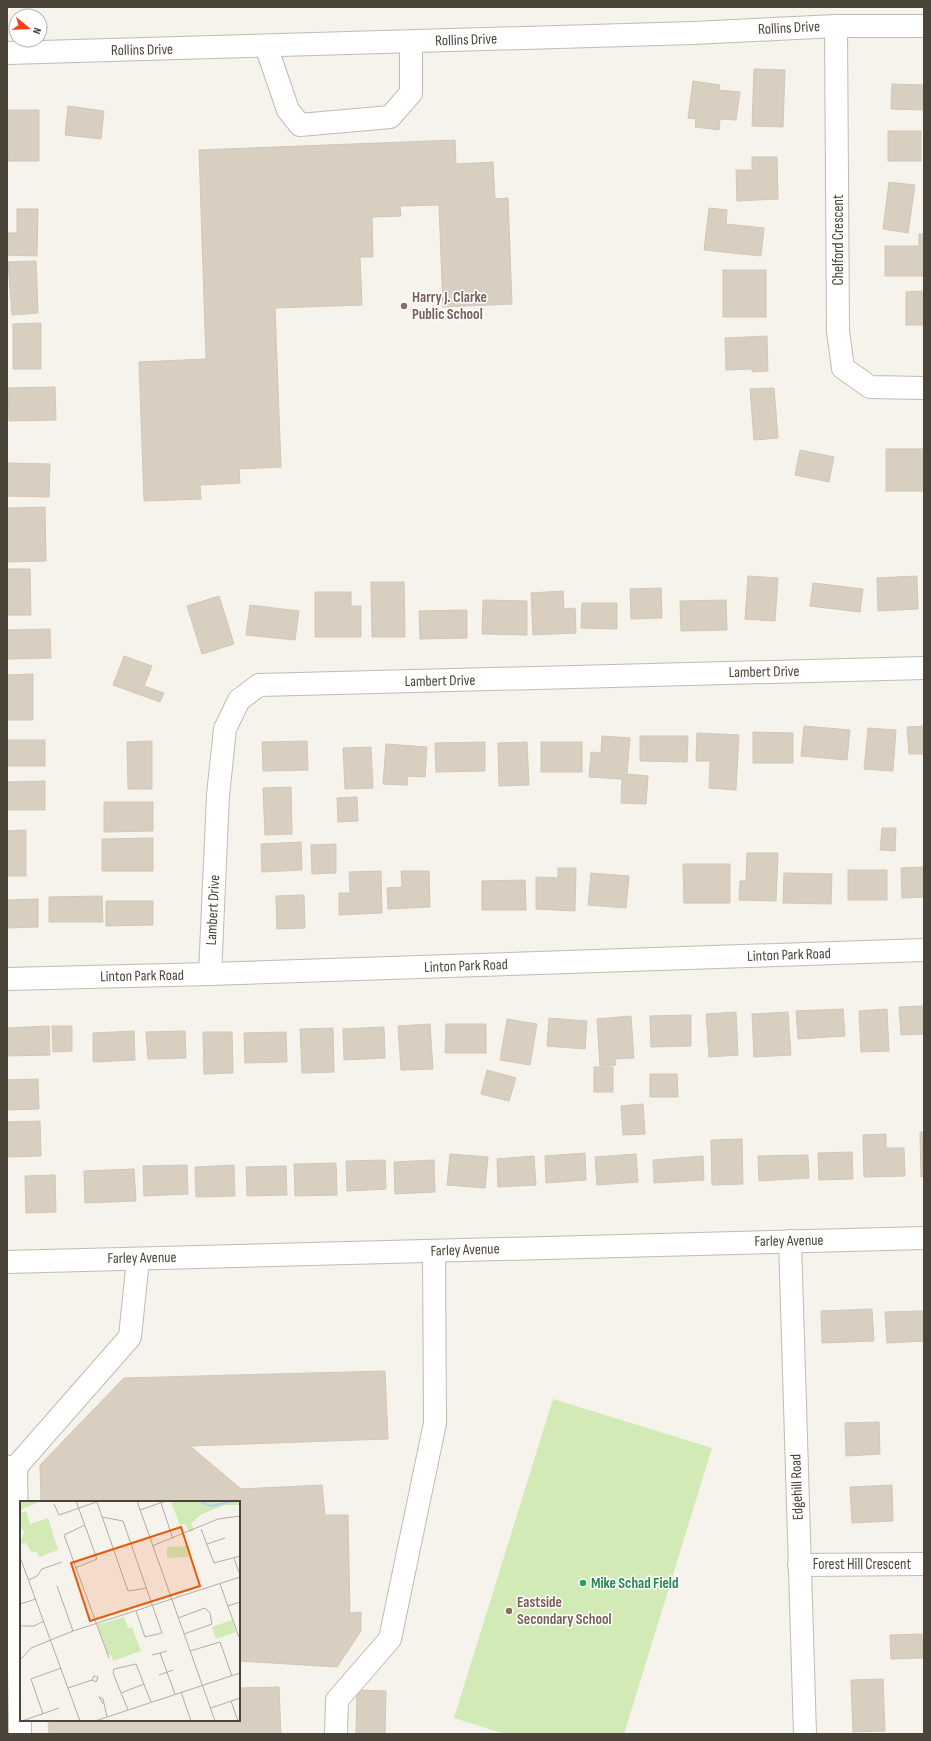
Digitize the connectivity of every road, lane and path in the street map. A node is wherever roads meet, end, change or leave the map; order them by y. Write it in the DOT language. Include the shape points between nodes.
graph roads {
  1 [pos="836,26"];
  2 [pos="924,26"];
  3 [pos="411,42"];
  4 [pos="266,46"];
  5 [pos="7,54"];
  6 [pos="924,388"];
  7 [pos="924,668"];
  8 [pos="924,950"];
  9 [pos="210,974"];
  10 [pos="7,979"];
  11 [pos="924,1238"];
  12 [pos="790,1241"];
  13 [pos="434,1251"];
  14 [pos="138,1258"];
  15 [pos="7,1262"];
  16 [pos="12,1467"];
  17 [pos="924,1564"];
  18 [pos="800,1565"];
  19 [pos="20,1734"];
  20 [pos="336,1734"];
  21 [pos="805,1734"];
  1 -- 2 [label="street, Rollins Drive"];
  1 -- 3 [label="street, Rollins Drive"];
  1 -- 6 [label="street, Chelford Crescent" via="838,332 844,368 870,387"];
  3 -- 4 [label="street, Rollins Drive"];
  3 -- 4 [label="street" via="411,93 390,117 300,125 288,110"];
  4 -- 5 [label="street, Rollins Drive"];
  7 -- 9 [label="street, Lambert Drive" via="259,685 239,700 226,729 218,795"];
  8 -- 9 [label="street, Linton Park Road"];
  9 -- 10 [label="street, Linton Park Road"];
  11 -- 12 [label="street, Farley Avenue"];
  12 -- 13 [label="street, Farley Avenue"];
  12 -- 18 [label="street, Edgehill Road"];
  13 -- 14 [label="street, Farley Avenue"];
  13 -- 20 [label="street" via="435,1423 390,1639 337,1700"];
  14 -- 15 [label="street, Farley Avenue"];
  14 -- 16 [label="street" via="130,1337"];
  16 -- 19 [label="street"];
  17 -- 18 [label="street, Forest Hill Crescent"];
  18 -- 21 [label="street, Edgehill Road"];
}
